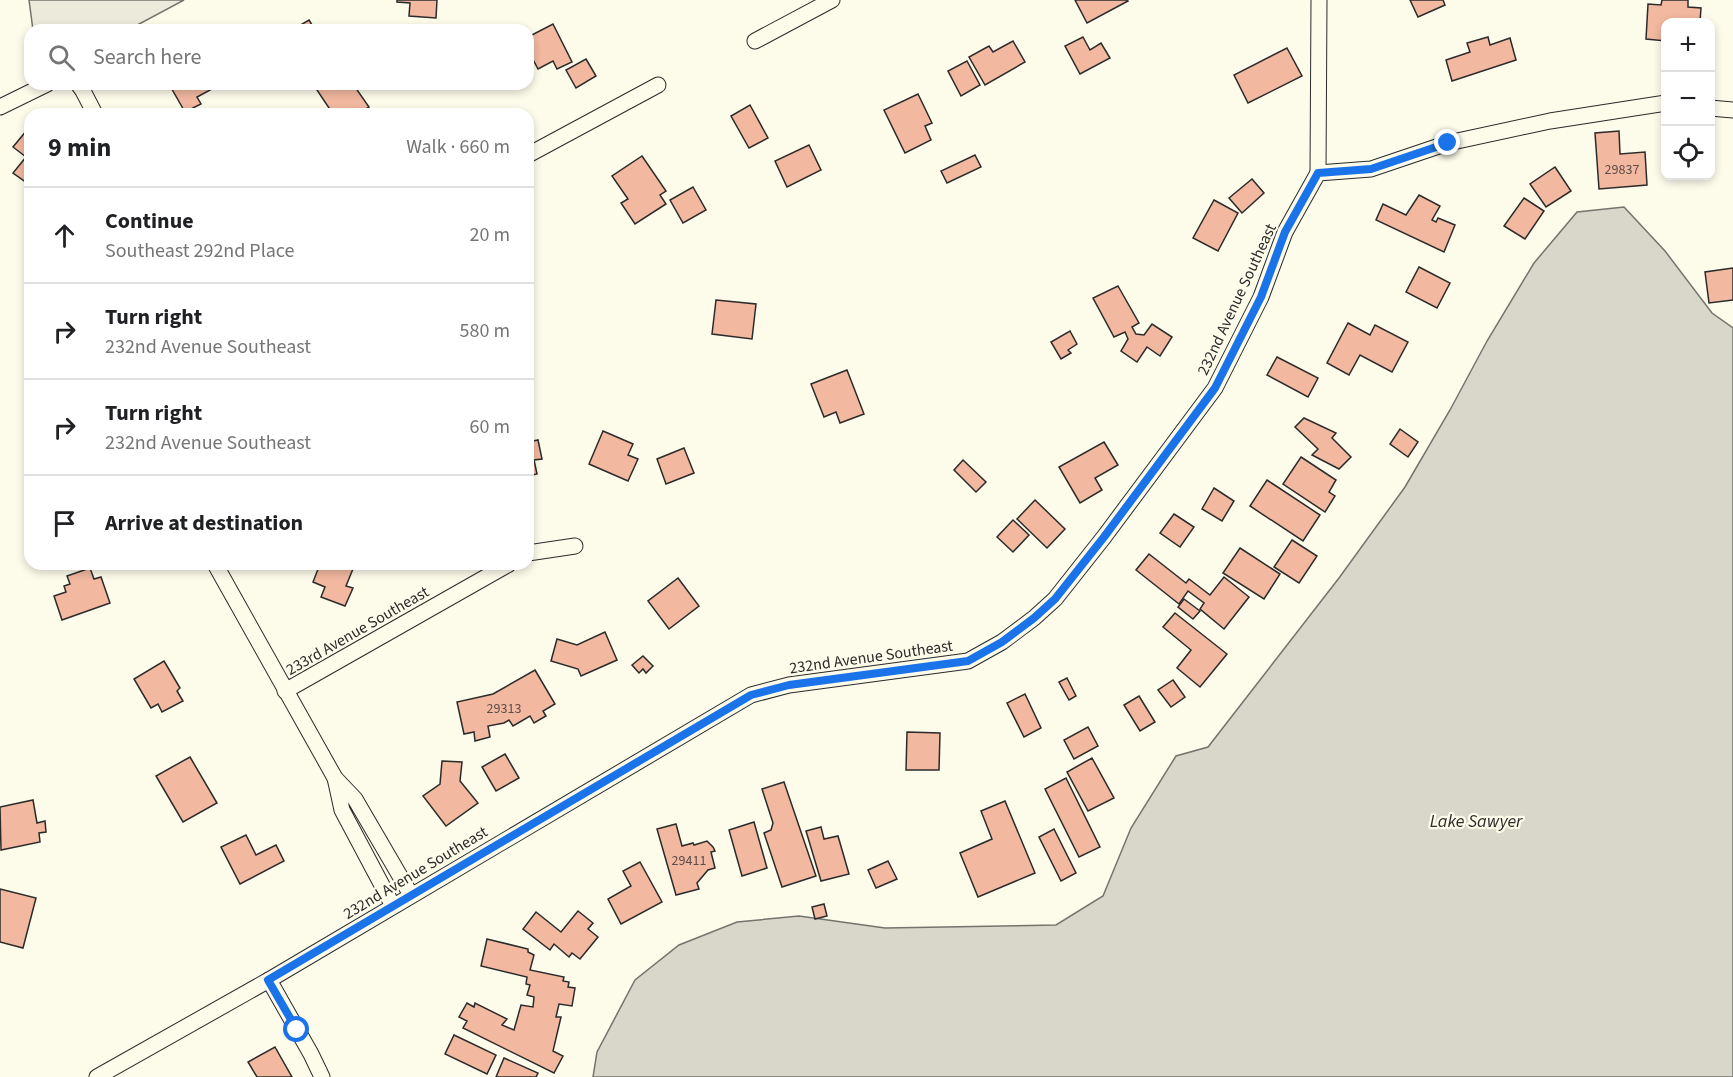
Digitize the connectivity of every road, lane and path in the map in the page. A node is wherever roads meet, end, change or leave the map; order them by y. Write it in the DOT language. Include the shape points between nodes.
graph roads {
  1 [pos="832,0"];
  2 [pos="1319,0"];
  3 [pos="755,41"];
  4 [pos="658,85"];
  5 [pos="35,90"];
  6 [pos="81,90"];
  7 [pos="1661,104"];
  8 [pos="0,107"];
  9 [pos="92,108"];
  10 [pos="1715,108"];
  11 [pos="1733,110"];
  12 [pos="534,152"];
  13 [pos="1318,173"];
  14 [pos="575,546"];
  15 [pos="534,552"];
  16 [pos="218,570"];
  17 [pos="498,570"];
  18 [pos="285,691"];
  19 [pos="335,778"];
  20 [pos="411,895"];
  21 [pos="393,906"];
  22 [pos="268,980"];
  23 [pos="97,1077"];
  24 [pos="322,1077"];
  1 -- 3 [label="street"];
  2 -- 13 [label="street"];
  4 -- 12 [label="street"];
  5 -- 8 [label="street"];
  6 -- 9 [label="street"];
  7 -- 13 [label="street" via="1550,121 1448,143 1371,169"];
  10 -- 11 [label="street"];
  13 -- 20 [label="street, 232nd Avenue Southeast" via="1285,232 1261,297 1215,388 1104,537 1055,599 1034,618 968,661 789,685 751,695"];
  14 -- 15 [label="street"];
  16 -- 18 [label="street"];
  17 -- 18 [label="street, 233rd Avenue Southeast"];
  18 -- 19 [label="street"];
  19 -- 20 [label="street" via="355,799"];
  19 -- 21 [label="street" via="342,810"];
  20 -- 21 [label="street, 232nd Avenue Southeast"];
  21 -- 22 [label="street, 232nd Avenue Southeast"];
  22 -- 23 [label="street, 232nd Avenue Southeast"];
  22 -- 24 [label="street"];
}
